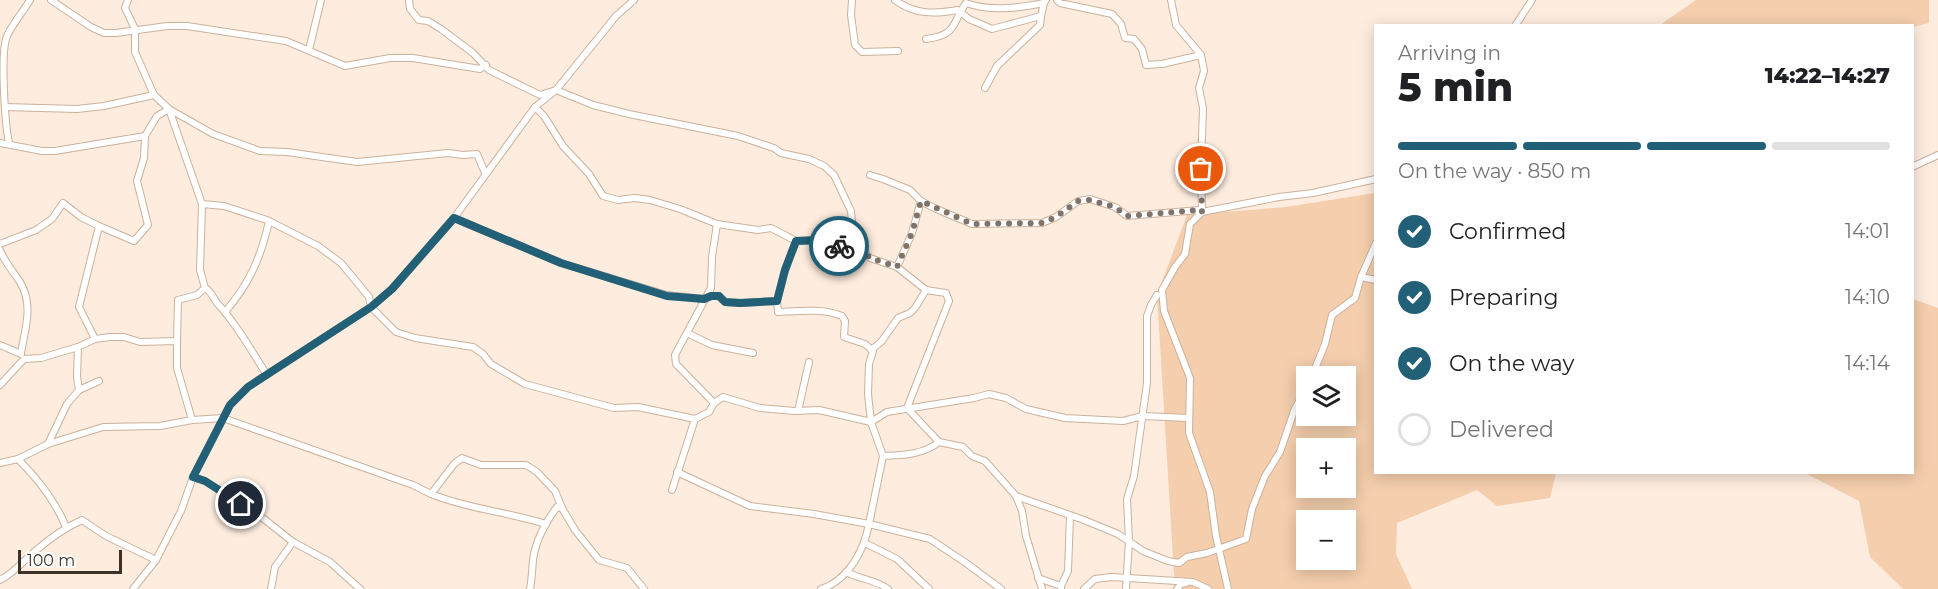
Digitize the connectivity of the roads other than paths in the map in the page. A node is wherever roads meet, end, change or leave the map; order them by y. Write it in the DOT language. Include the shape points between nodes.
graph roads {
  1 [pos="30,0"];
  2 [pos="51,0"];
  3 [pos="128,0"];
  4 [pos="321,0"];
  5 [pos="409,0"];
  6 [pos="634,0"];
  7 [pos="852,0"];
  8 [pos="895,0"];
  9 [pos="1057,0"];
  10 [pos="1171,0"];
  11 [pos="1532,0"];
  12 [pos="966,1"];
  13 [pos="1045,1"];
  14 [pos="63,2"];
  15 [pos="960,11"];
  16 [pos="1041,16"];
  17 [pos="1516,24"];
  18 [pos="135,29"];
  19 [pos="926,39"];
  20 [pos="309,50"];
  21 [pos="897,51"];
  22 [pos="1201,55"];
  23 [pos="486,65"];
  24 [pos="985,88"];
  25 [pos="556,90"];
  26 [pos="154,96"];
  27 [pos="5,107"];
  28 [pos="535,107"];
  29 [pos="169,109"];
  30 [pos="145,136"];
  31 [pos="0,143"];
  32 [pos="9,144"];
  33 [pos="1938,154"];
  34 [pos="1914,166"];
  35 [pos="485,173"];
  36 [pos="870,175"];
  37 [pos="1374,179"];
  38 [pos="921,201"];
  39 [pos="202,204"];
  40 [pos="1202,212"];
  41 [pos="454,218"];
  42 [pos="269,220"];
  43 [pos="717,224"];
  44 [pos="99,225"];
  45 [pos="796,241"];
  46 [pos="0,244"];
  47 [pos="1374,248"];
  48 [pos="861,249"];
  49 [pos="0,250"];
  50 [pos="897,267"];
  51 [pos="1361,277"];
  52 [pos="1374,280"];
  53 [pos="205,288"];
  54 [pos="926,290"];
  55 [pos="1157,295"];
  56 [pos="704,299"];
  57 [pos="777,301"];
  58 [pos="371,307"];
  59 [pos="225,312"];
  60 [pos="687,333"];
  61 [pos="94,339"];
  62 [pos="177,341"];
  63 [pos="0,345"];
  64 [pos="78,347"];
  65 [pos="871,350"];
  66 [pos="753,353"];
  67 [pos="22,356"];
  68 [pos="809,362"];
  69 [pos="1316,366"];
  70 [pos="267,375"];
  71 [pos="99,381"];
  72 [pos="0,385"];
  73 [pos="79,390"];
  74 [pos="714,403"];
  75 [pos="1296,407"];
  76 [pos="907,408"];
  77 [pos="798,411"];
  78 [pos="1143,416"];
  79 [pos="223,418"];
  80 [pos="1188,418"];
  81 [pos="192,420"];
  82 [pos="695,420"];
  83 [pos="872,422"];
  84 [pos="939,442"];
  85 [pos="48,444"];
  86 [pos="883,456"];
  87 [pos="18,459"];
  88 [pos="0,463"];
  89 [pos="677,472"];
  90 [pos="193,477"];
  91 [pos="672,490"];
  92 [pos="430,494"];
  93 [pos="1016,496"];
  94 [pos="562,508"];
  95 [pos="1070,516"];
  96 [pos="546,524"];
  97 [pos="869,524"];
  98 [pos="66,527"];
  99 [pos="1129,541"];
  100 [pos="293,542"];
  101 [pos="865,543"];
  102 [pos="1219,547"];
  103 [pos="156,560"];
  104 [pos="846,572"];
  105 [pos="1038,578"];
  106 [pos="1126,579"];
  107 [pos="0,580"];
  108 [pos="1193,582"];
  109 [pos="1061,588"];
  110 [pos="133,589"];
  111 [pos="271,589"];
  112 [pos="360,589"];
  113 [pos="530,589"];
  114 [pos="644,589"];
  115 [pos="821,589"];
  116 [pos="888,589"];
  117 [pos="928,589"];
  118 [pos="1000,589"];
  119 [pos="1042,589"];
  120 [pos="1084,589"];
  121 [pos="1126,589"];
  122 [pos="1177,589"];
  123 [pos="1208,589"];
  124 [pos="1228,589"];
  1 -- 27 [label="street" via="6,37 2,76"];
  2 -- 14 [label="street"];
  3 -- 18 [label="street" via="124,8"];
  4 -- 20 [label="street"];
  5 -- 23 [label="street" via="410,9 419,20 441,29"];
  6 -- 25 [label="street" via="616,16"];
  7 -- 21 [label="street" via="855,45 862,52"];
  8 -- 15 [label="street" via="920,13"];
  9 -- 22 [label="street" via="1112,14 1121,24 1125,38 1134,39 1142,48 1146,65"];
  10 -- 22 [label="street" via="1176,25"];
  11 -- 17 [label="street"];
  12 -- 13 [label="street" via="975,6 1006,9"];
  12 -- 15 [label="street"];
  13 -- 16 [label="street"];
  14 -- 18 [label="street" via="79,19 104,33"];
  15 -- 16 [label="street" via="992,29"];
  15 -- 19 [label="street" via="947,33"];
  16 -- 24 [label="street" via="1040,24 997,66"];
  18 -- 20 [label="street" via="187,26 286,41"];
  18 -- 26 [label="street" via="135,52"];
  20 -- 23 [label="street" via="345,66 390,58 480,69"];
  22 -- 40 [label="street"];
  23 -- 25 [label="street" via="540,96"];
  25 -- 28 [label="street"];
  25 -- 48 [label="street" via="611,110 753,141 824,166 834,175 851,211 853,232"];
  26 -- 27 [label="street" via="77,109"];
  26 -- 29 [label="street"];
  27 -- 32 [label="street"];
  28 -- 35 [label="street"];
  28 -- 43 [label="street" via="603,196 650,200"];
  29 -- 30 [label="street" via="157,116"];
  29 -- 35 [label="street" via="213,134 260,151 357,162 477,154"];
  29 -- 39 [label="street"];
  30 -- 32 [label="street" via="55,151"];
  30 -- 44 [label="street" via="137,181 148,225 134,241"];
  31 -- 32 [label="street"];
  33 -- 34 [label="street"];
  35 -- 41 [label="street"];
  36 -- 38 [label="street" via="910,190"];
  37 -- 40 [label="street"];
  38 -- 40 [label="street" via="972,224 1042,223 1078,201 1090,200 1115,207 1127,216"];
  38 -- 50 [label="street"];
  39 -- 42 [label="street" via="224,206"];
  39 -- 53 [label="street" via="200,270"];
  40 -- 80 [label="street" via="1190,224 1185,254 1162,290 1164,311 1190,378"];
  41 -- 56 [label="street" via="561,263 628,285 667,296"];
  41 -- 58 [label="street" via="392,289"];
  42 -- 58 [label="street" via="341,263 369,297"];
  42 -- 59 [label="street" via="262,252 243,291"];
  43 -- 45 [label="street" via="771,228"];
  43 -- 56 [label="street" via="711,288"];
  44 -- 46 [label="street" via="63,203 52,219 36,230"];
  44 -- 61 [label="street" via="79,307"];
  45 -- 48 [label="street" via="820,240"];
  45 -- 57 [label="street"];
  47 -- 51 [label="street"];
  48 -- 50 [label="street" via="870,258"];
  49 -- 67 [label="street" via="28,299"];
  50 -- 54 [label="street"];
  51 -- 52 [label="street"];
  51 -- 69 [label="street" via="1355,298 1332,315"];
  53 -- 59 [label="street"];
  53 -- 62 [label="street" via="197,295 178,300"];
  54 -- 65 [label="street" via="915,308 898,318"];
  54 -- 76 [label="street" via="946,293 949,301"];
  55 -- 78 [label="street" via="1147,316"];
  56 -- 57 [label="street" via="719,296 725,302"];
  56 -- 60 [label="street"];
  57 -- 65 [label="street" via="778,312 819,310 842,316 844,337"];
  58 -- 70 [label="street"];
  58 -- 82 [label="street" via="396,332 473,347 491,364 525,384 614,408 638,407"];
  59 -- 70 [label="street"];
  60 -- 66 [label="street" via="712,345"];
  60 -- 74 [label="street" via="675,355 676,364"];
  61 -- 62 [label="street"];
  61 -- 64 [label="street"];
  62 -- 81 [label="street" via="177,368"];
  63 -- 67 [label="street"];
  64 -- 67 [label="street" via="41,358"];
  64 -- 73 [label="street"];
  65 -- 83 [label="street" via="868,394"];
  67 -- 72 [label="street"];
  68 -- 77 [label="street"];
  70 -- 79 [label="street" via="248,387"];
  71 -- 73 [label="street"];
  73 -- 85 [label="street" via="67,404"];
  74 -- 77 [label="street" via="723,396 760,408"];
  74 -- 82 [label="street" via="709,412"];
  75 -- 102 [label="street" via="1280,452 1251,509 1246,539"];
  76 -- 78 [label="street" via="989,394 1026,409 1065,418 1124,421"];
  76 -- 83 [label="street" via="887,412"];
  76 -- 84 [label="street"];
  77 -- 83 [label="street" via="819,410"];
  78 -- 80 [label="street"];
  78 -- 99 [label="street" via="1127,499"];
  79 -- 81 [label="street"];
  79 -- 90 [label="street"];
  79 -- 92 [label="street"];
  80 -- 102 [label="street" via="1189,433 1210,492"];
  81 -- 85 [label="street" via="160,426 103,427"];
  82 -- 89 [label="street"];
  83 -- 86 [label="street"];
  84 -- 86 [label="street" via="921,452"];
  84 -- 93 [label="street" via="963,447 985,461"];
  85 -- 87 [label="street"];
  86 -- 97 [label="street"];
  87 -- 88 [label="street"];
  87 -- 98 [label="street" via="37,478"];
  89 -- 91 [label="street"];
  89 -- 97 [label="street" via="750,506"];
  90 -- 100 [label="street" via="256,514"];
  90 -- 103 [label="street"];
  92 -- 94 [label="street" via="462,458 481,465 526,465 544,477"];
  92 -- 96 [label="street"];
  93 -- 95 [label="street"];
  93 -- 105 [label="street"];
  94 -- 96 [label="street" via="557,507"];
  94 -- 114 [label="street" via="599,560 627,568"];
  95 -- 99 [label="street"];
  95 -- 109 [label="street" via="1068,571"];
  96 -- 113 [label="street" via="533,557"];
  97 -- 101 [label="street"];
  97 -- 118 [label="street" via="930,539"];
  98 -- 103 [label="street" via="82,520"];
  98 -- 107 [label="street"];
  99 -- 102 [label="street" via="1143,551 1179,563"];
  99 -- 106 [label="street"];
  100 -- 111 [label="street" via="275,567"];
  100 -- 112 [label="street" via="330,562"];
  101 -- 104 [label="street"];
  101 -- 117 [label="street" via="890,553"];
  102 -- 124 [label="street"];
  103 -- 110 [label="street"];
  104 -- 115 [label="street"];
  104 -- 116 [label="street"];
  105 -- 109 [label="street"];
  105 -- 119 [label="street"];
  106 -- 108 [label="street"];
  106 -- 120 [label="street" via="1095,579"];
  106 -- 121 [label="street"];
  108 -- 122 [label="street"];
  108 -- 123 [label="street"];
}
